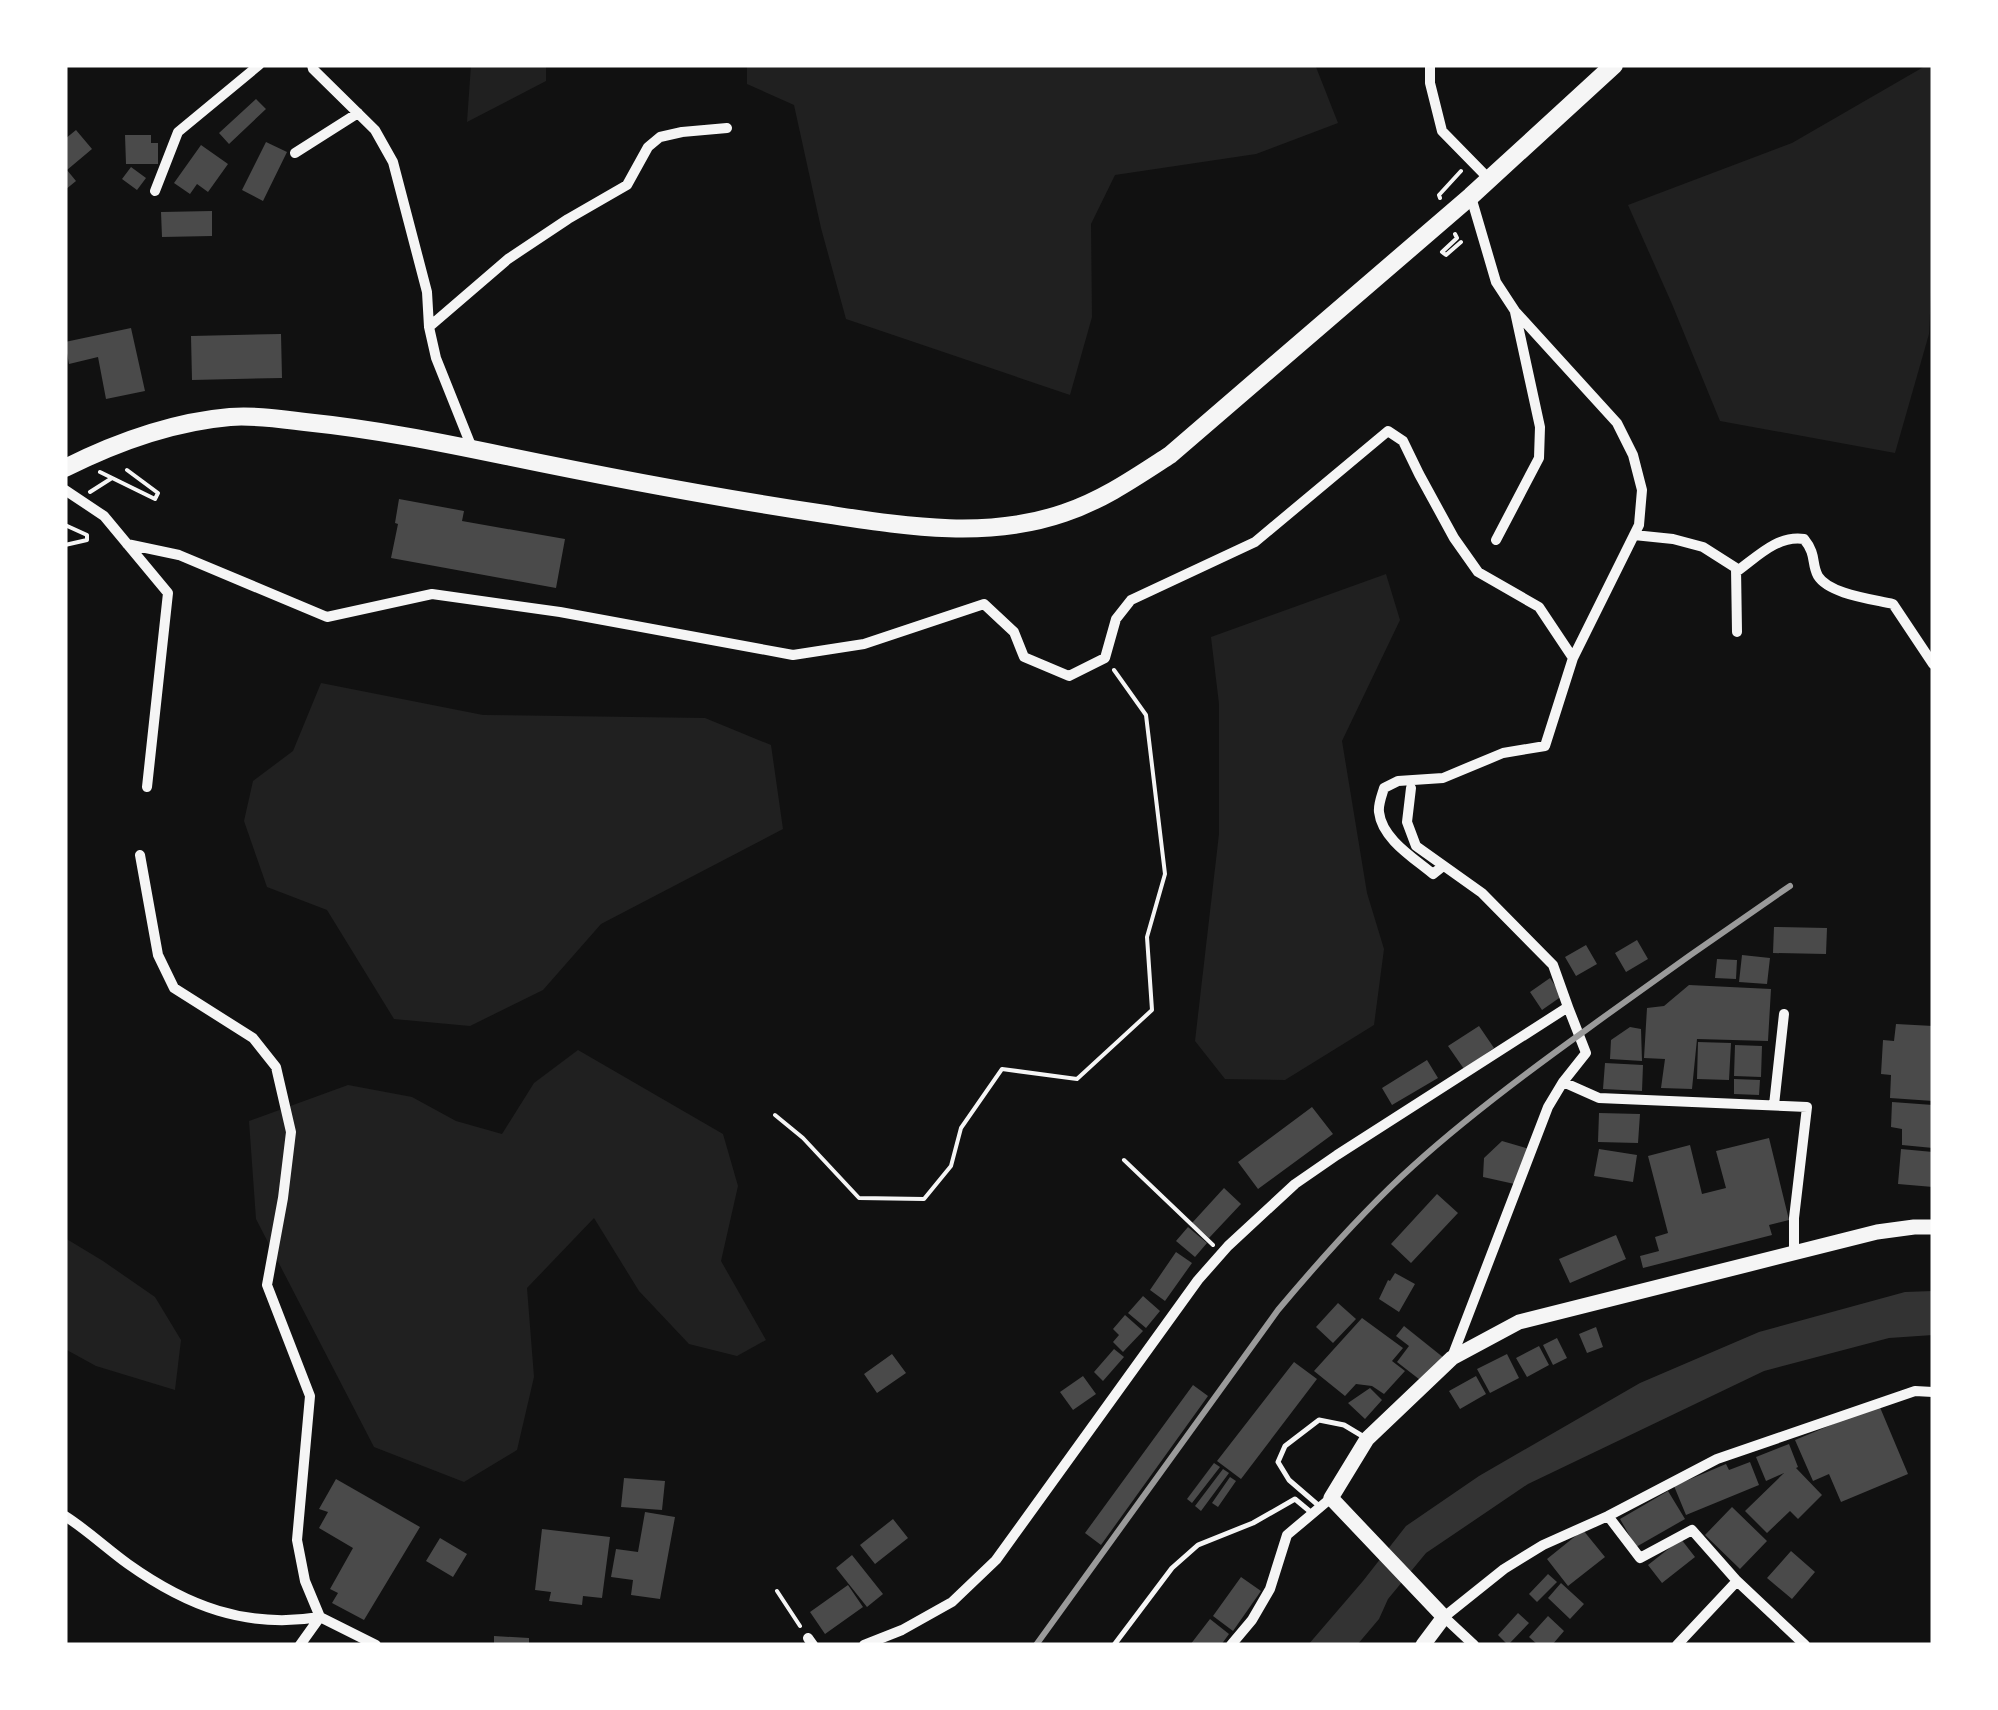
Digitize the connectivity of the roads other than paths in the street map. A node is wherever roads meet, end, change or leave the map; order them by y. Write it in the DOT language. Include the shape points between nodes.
graph roads {
  1 [pos="259,65"];
  2 [pos="312,65"];
  3 [pos="1430,65"];
  4 [pos="1614,65"];
  5 [pos="358,113"];
  6 [pos="727,128"];
  7 [pos="295,153"];
  8 [pos="1489,179"];
  9 [pos="154,192"];
  10 [pos="1471,196"];
  11 [pos="1515,311"];
  12 [pos="429,328"];
  13 [pos="473,449"];
  14 [pos="65,468"];
  15 [pos="65,490"];
  16 [pos="1634,535"];
  17 [pos="1496,540"];
  18 [pos="126,544"];
  19 [pos="1736,572"];
  20 [pos="1737,632"];
  21 [pos="1573,658"];
  22 [pos="1933,664"];
  23 [pos="146,787"];
  24 [pos="1411,788"];
  25 [pos="140,855"];
  26 [pos="1444,866"];
  27 [pos="1568,1007"];
  28 [pos="1784,1014"];
  29 [pos="1562,1082"];
  30 [pos="1774,1105"];
  31 [pos="1933,1227"];
  32 [pos="1794,1254"];
  33 [pos="1452,1358"];
  34 [pos="1933,1392"];
  35 [pos="1367,1439"];
  36 [pos="1321,1507"];
  37 [pos="65,1516"];
  38 [pos="1608,1516"];
  39 [pos="1737,1581"];
  40 [pos="320,1617"];
  41 [pos="1444,1617"];
  42 [pos="300,1645"];
  43 [pos="376,1645"];
  44 [pos="864,1645"];
  45 [pos="1114,1645"];
  46 [pos="1231,1645"];
  47 [pos="1423,1645"];
  48 [pos="1474,1645"];
  49 [pos="1677,1645"];
  50 [pos="1805,1645"];
  1 -- 9 [label="street" via="178,132"];
  2 -- 5 [label="street"];
  3 -- 8 [label="street" via="1442,131"];
  4 -- 8 [label="highway"];
  5 -- 7 [label="street"];
  5 -- 12 [label="street" via="394,162 427,292"];
  6 -- 12 [label="street" via="682,132 648,146 627,186 508,259"];
  8 -- 10 [label="highway"];
  10 -- 11 [label="street" via="1496,282"];
  10 -- 13 [label="highway" via="1170,455 1124,486 1050,517 999,528 901,525"];
  11 -- 16 [label="street" via="1617,423 1642,490"];
  11 -- 17 [label="street" via="1540,427 1539,458"];
  12 -- 13 [label="street"];
  13 -- 14 [label="highway" via="362,428 232,416 138,436"];
  15 -- 18 [label="street" via="104,516"];
  16 -- 19 [label="street" via="1703,547"];
  16 -- 21 [label="street"];
  18 -- 21 [label="street" via="179,555 327,617 432,594 792,654 864,644 984,604 1014,632 1024,656 1068,676 1105,658 1116,619 1131,600 1255,542 1388,431 1403,441 1478,572 1540,607"];
  18 -- 23 [label="street" via="168,593"];
  19 -- 20 [label="street"];
  19 -- 22 [label="street" via="1780,540 1804,539 1828,588 1892,604"];
  21 -- 26 [label="street" via="1545,746 1443,778 1384,788 1378,811 1397,844 1434,874"];
  24 -- 26 [label="street" via="1407,822 1416,846"];
  25 -- 40 [label="street" via="158,955 174,988 253,1038 276,1067 291,1132 267,1284 310,1396 297,1540"];
  26 -- 27 [label="street" via="1482,893 1553,965"];
  27 -- 29 [label="street" via="1586,1053"];
  27 -- 44 [label="street" via="1295,1184 1198,1280 996,1560 952,1602"];
  28 -- 30 [label="street"];
  29 -- 30 [label="street" via="1599,1098"];
  29 -- 33 [label="street"];
  30 -- 32 [label="street" via="1807,1107"];
  31 -- 32 [label="main road" via="1877,1232"];
  32 -- 33 [label="main road" via="1519,1322"];
  33 -- 35 [label="main road"];
  34 -- 38 [label="street" via="1915,1391 1716,1459"];
  35 -- 36 [label="main road"];
  35 -- 36 [label="lane" via="1319,1420 1285,1446 1278,1462"];
  36 -- 41 [label="main road" via="1355,1523"];
  36 -- 45 [label="lane" via="1295,1499 1198,1545 1172,1568"];
  36 -- 46 [label="street" via="1287,1534 1270,1590"];
  37 -- 40 [label="street" via="173,1592 216,1612 256,1620"];
  38 -- 39 [label="street" via="1640,1558 1692,1530"];
  38 -- 41 [label="street" via="1504,1569"];
  39 -- 49 [label="street"];
  39 -- 50 [label="street"];
  40 -- 42 [label="street"];
  40 -- 43 [label="street"];
  41 -- 47 [label="main road"];
  41 -- 48 [label="street"];
}
